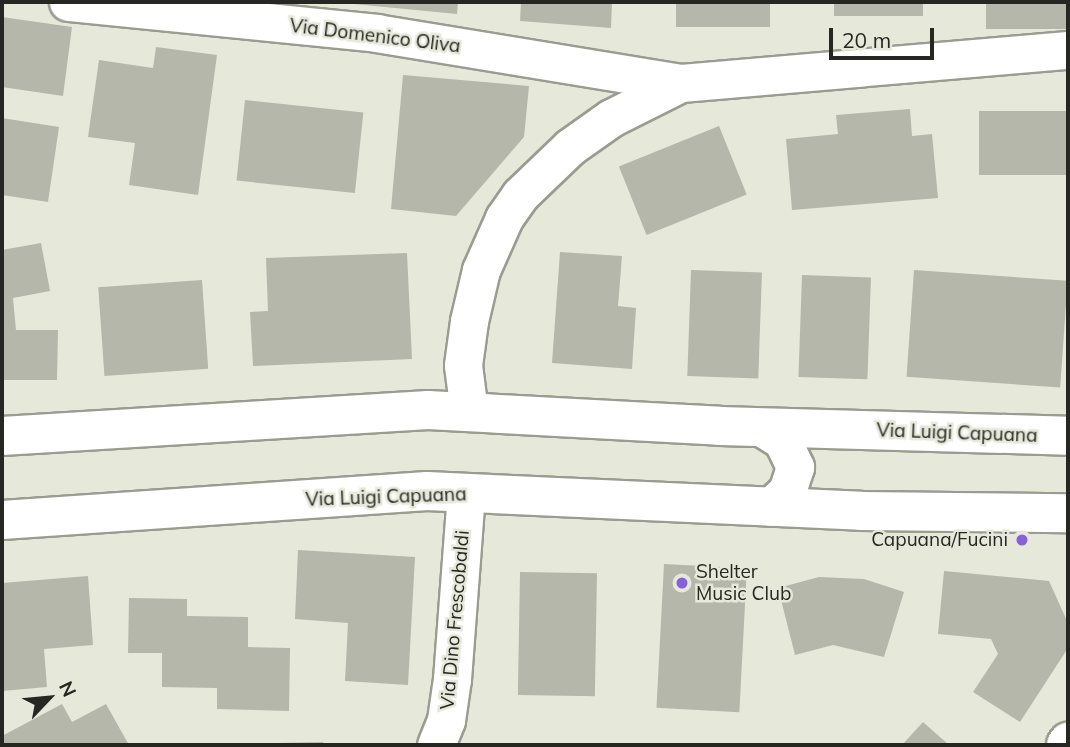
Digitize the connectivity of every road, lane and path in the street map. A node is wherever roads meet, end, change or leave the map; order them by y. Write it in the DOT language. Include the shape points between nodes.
graph roads {
  1 [pos="68,2"];
  2 [pos="1068,50"];
  3 [pos="681,83"];
  4 [pos="469,412"];
  5 [pos="761,427"];
  6 [pos="2,436"];
  7 [pos="1068,436"];
  8 [pos="466,493"];
  9 [pos="770,507"];
  10 [pos="1068,513"];
  11 [pos="2,520"];
  12 [pos="436,745"];
  1 -- 3 [label="street, Via Domenico Oliva" via="376,33"];
  2 -- 3 [label="street"];
  3 -- 4 [label="street" via="611,118 570,147 520,195 504,218 481,270 469,321 463,365"];
  4 -- 5 [label="street, Via Luigi Capuana"];
  4 -- 6 [label="street, Via Luigi Capuana" via="136,425"];
  5 -- 7 [label="street, Via Luigi Capuana"];
  5 -- 9 [label="street" via="782,439 795,467 787,491"];
  8 -- 9 [label="street, Via Luigi Capuana"];
  8 -- 11 [label="street, Via Luigi Capuana" via="427,491"];
  8 -- 12 [label="street, Via Dino Frescobaldi" via="452,678 446,720"];
  9 -- 10 [label="street, Via Luigi Capuana"];
}
